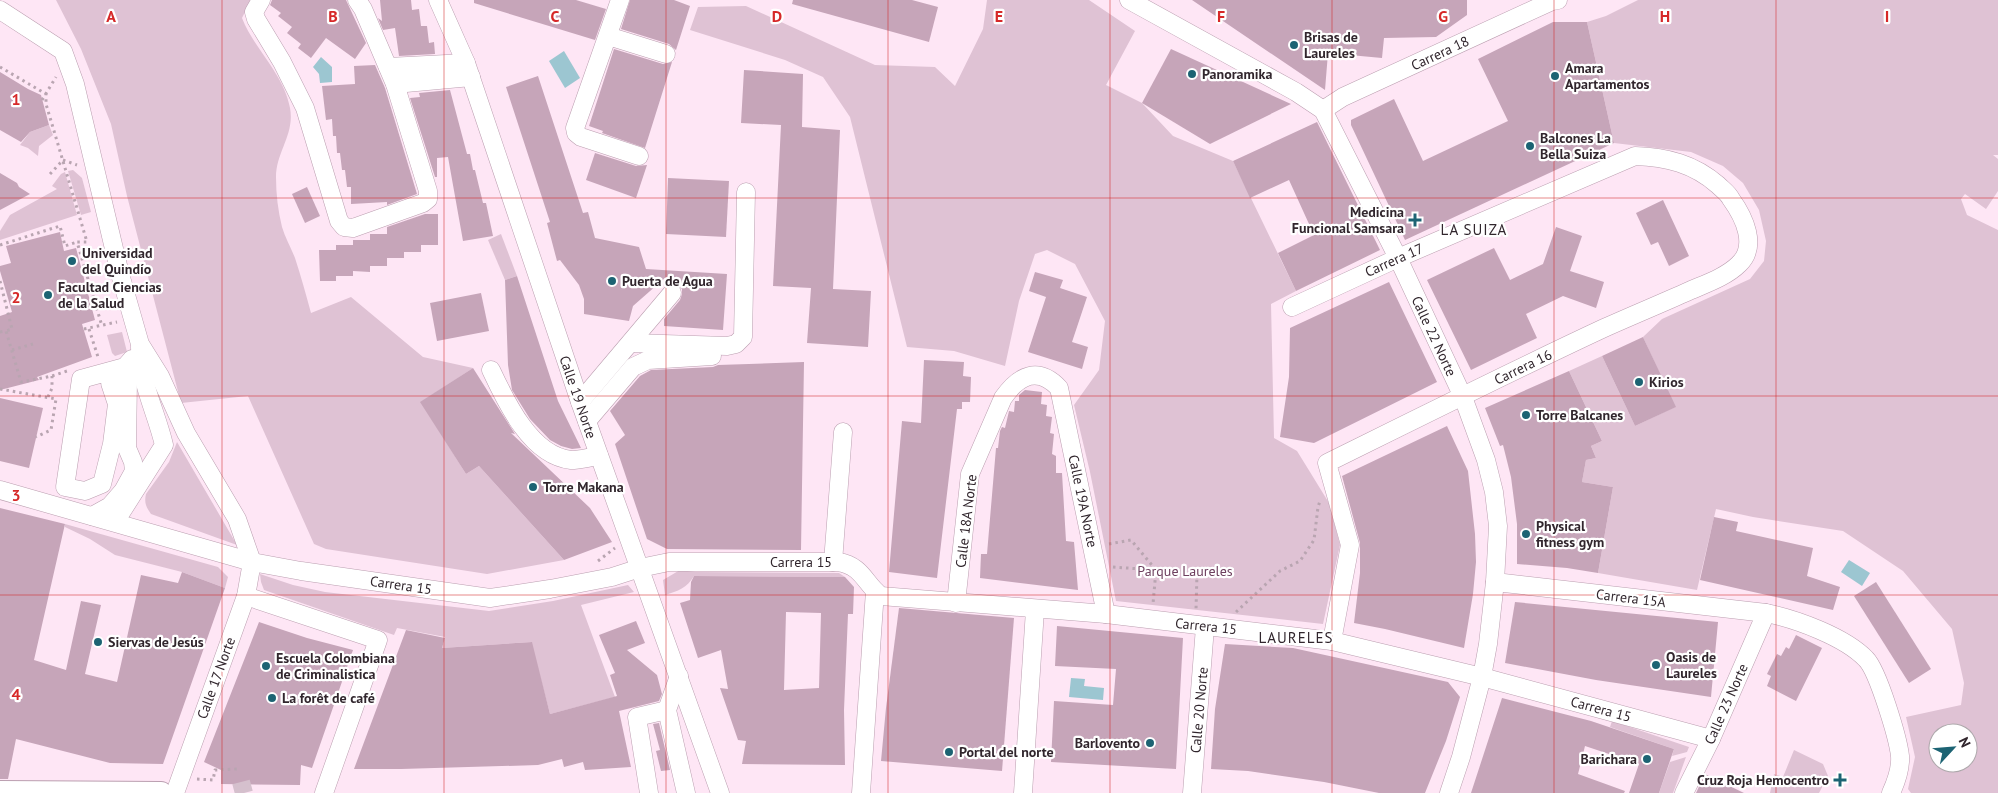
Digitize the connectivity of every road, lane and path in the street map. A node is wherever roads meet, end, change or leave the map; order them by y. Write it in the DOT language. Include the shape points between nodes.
graph roads {
  1 [pos="261,0"];
  2 [pos="357,0"];
  3 [pos="438,0"];
  4 [pos="1129,0"];
  5 [pos="1558,0"];
  6 [pos="617,1"];
  7 [pos="0,10"];
  8 [pos="608,36"];
  9 [pos="666,54"];
  10 [pos="0,67"];
  11 [pos="388,67"];
  12 [pos="468,70"];
  13 [pos="57,74"];
  14 [pos="395,84"];
  15 [pos="46,94"];
  16 [pos="42,100"];
  17 [pos="1323,110"];
  18 [pos="639,156"];
  19 [pos="1635,156"];
  20 [pos="63,160"];
  21 [pos="80,166"];
  22 [pos="50,174"];
  23 [pos="746,192"];
  24 [pos="77,242"];
  25 [pos="0,245"];
  26 [pos="1398,258"];
  27 [pos="0,281"];
  28 [pos="672,293"];
  29 [pos="1292,307"];
  30 [pos="112,323"];
  31 [pos="102,326"];
  32 [pos="84,329"];
  33 [pos="89,329"];
  34 [pos="6,330"];
  35 [pos="0,332"];
  36 [pos="34,344"];
  37 [pos="631,344"];
  38 [pos="12,350"];
  39 [pos="727,355"];
  40 [pos="133,357"];
  41 [pos="100,361"];
  42 [pos="491,370"];
  43 [pos="1011,387"];
  44 [pos="0,389"];
  45 [pos="48,397"];
  46 [pos="1463,397"];
  47 [pos="580,402"];
  48 [pos="587,421"];
  49 [pos="843,432"];
  50 [pos="36,437"];
  51 [pos="599,456"];
  52 [pos="1329,471"];
  53 [pos="0,490"];
  54 [pos="92,516"];
  55 [pos="115,522"];
  56 [pos="628,535"];
  57 [pos="1092,546"];
  58 [pos="252,562"];
  59 [pos="594,562"];
  60 [pos="833,562"];
  61 [pos="1096,566"];
  62 [pos="640,568"];
  63 [pos="1156,570"];
  64 [pos="1495,582"];
  65 [pos="874,591"];
  66 [pos="246,596"];
  67 [pos="956,604"];
  68 [pos="1035,610"];
  69 [pos="1766,613"];
  70 [pos="1106,614"];
  71 [pos="1151,620"];
  72 [pos="1207,627"];
  73 [pos="1332,641"];
  74 [pos="679,676"];
  75 [pos="1482,677"];
  76 [pos="667,710"];
  77 [pos="1711,739"];
  78 [pos="239,772"];
  79 [pos="177,786"];
  80 [pos="0,792"];
  81 [pos="116,793"];
  82 [pos="161,793"];
  83 [pos="324,793"];
  84 [pos="649,793"];
  85 [pos="686,793"];
  86 [pos="720,793"];
  87 [pos="861,793"];
  88 [pos="1023,793"];
  89 [pos="1192,793"];
  90 [pos="1449,793"];
  91 [pos="1684,793"];
  92 [pos="1891,793"];
  1 -- 14 [label="street" via="254,12 256,19 305,108 339,221 344,227 353,228 428,199"];
  2 -- 11 [label="street"];
  3 -- 12 [label="street, Calle 19 Norte"];
  4 -- 17 [label="street, Calle 22 Norte"];
  5 -- 17 [label="street, Carrera 18" via="1343,97"];
  6 -- 8 [label="street"];
  7 -- 40 [label="street" via="63,51 75,84 120,274"];
  8 -- 9 [label="street"];
  8 -- 18 [label="street" via="575,128 576,133"];
  10 -- 15 [label="path"];
  11 -- 12 [label="street"];
  11 -- 14 [label="street"];
  12 -- 14 [label="street"];
  12 -- 47 [label="street, Calle 19 Norte"];
  13 -- 15 [label="path"];
  15 -- 16 [label="path"];
  15 -- 20 [label="path"];
  17 -- 26 [label="street, Calle 22 Norte"];
  19 -- 26 [label="street, Carrera 17"];
  19 -- 46 [label="street, Carrera 16" via="1677,160 1695,169 1729,196 1739,210 1748,236 1748,249 1740,264 1721,276 1602,329"];
  20 -- 21 [label="path"];
  20 -- 22 [label="path"];
  20 -- 24 [label="path" via="87,242"];
  23 -- 37 [label="street" via="743,337 736,344 727,346"];
  24 -- 25 [label="path" via="65,246 60,226"];
  24 -- 31 [label="path"];
  26 -- 29 [label="street, Carrera 17"];
  26 -- 46 [label="street, Calle 22 Norte"];
  27 -- 34 [label="path" via="12,329"];
  28 -- 37 [label="street"];
  30 -- 31 [label="path"];
  31 -- 33 [label="path"];
  32 -- 33 [label="path"];
  33 -- 41 [label="path"];
  34 -- 35 [label="path"];
  34 -- 38 [label="path"];
  36 -- 38 [label="path"];
  37 -- 47 [label="street"];
  38 -- 45 [label="path" via="21,382 52,376"];
  39 -- 48 [label="street" via="641,362 633,367"];
  40 -- 40 [label="street" via="81,380 65,487 85,491 102,484 117,404 110,383 123,379"];
  40 -- 54 [label="street" via="128,379 127,448 134,471 110,506"];
  40 -- 55 [label="street" via="164,444"];
  40 -- 58 [label="street" via="160,376 186,433 237,519"];
  42 -- 51 [label="street" via="528,435 554,454 572,460"];
  43 -- 57 [label="street, Calle 19A Norte" via="1021,378 1031,375 1051,380 1059,388"];
  43 -- 67 [label="street, Calle 18A Norte" via="1003,398 970,474"];
  44 -- 45 [label="path"];
  45 -- 50 [label="path" via="56,399 51,430"];
  46 -- 52 [label="street, Carrera 16"];
  46 -- 64 [label="street, Calle 22 Norte" via="1494,492 1498,526"];
  47 -- 48 [label="street, Calle 19 Norte"];
  48 -- 51 [label="street, Calle 19 Norte"];
  49 -- 60 [label="street"];
  51 -- 56 [label="street, Calle 19 Norte"];
  52 -- 72 [label="path" via="1318,507 1314,540 1300,561 1280,572"];
  52 -- 73 [label="street" via="1350,545"];
  53 -- 54 [label="street, Carrera 15"];
  54 -- 55 [label="street, Carrera 15"];
  55 -- 58 [label="street, Carrera 15"];
  56 -- 59 [label="path" via="613,551"];
  56 -- 62 [label="street, Calle 19 Norte"];
  57 -- 61 [label="street, Calle 19A Norte"];
  57 -- 63 [label="path" via="1132,540"];
  58 -- 62 [label="street, Carrera 15" via="490,598 612,577"];
  58 -- 66 [label="street, Calle 17 Norte"];
  60 -- 62 [label="street, Carrera 15" via="669,562"];
  60 -- 65 [label="street, Carrera 15" via="855,568"];
  61 -- 63 [label="path"];
  61 -- 70 [label="street, Calle 19A Norte"];
  62 -- 74 [label="street, Calle 19 Norte"];
  63 -- 71 [label="path"];
  63 -- 72 [label="path" via="1197,573"];
  64 -- 69 [label="street, Carrera 15A"];
  64 -- 75 [label="street, Calle 22 Norte"];
  65 -- 67 [label="street, Carrera 15" via="882,596"];
  65 -- 87 [label="street"];
  66 -- 79 [label="street, Calle 17 Norte"];
  66 -- 83 [label="street" via="378,640"];
  67 -- 68 [label="street, Carrera 15"];
  68 -- 70 [label="street, Carrera 15"];
  68 -- 88 [label="street"];
  69 -- 77 [label="street, Calle 23 Norte"];
  69 -- 92 [label="street, Carrera 15A" via="1820,630 1868,660 1897,742 1900,767"];
  70 -- 71 [label="street, Carrera 15"];
  71 -- 72 [label="street, Carrera 15"];
  72 -- 73 [label="street, Carrera 15"];
  72 -- 89 [label="street, Calle 20 Norte"];
  73 -- 75 [label="street, Carrera 15"];
  74 -- 76 [label="street"];
  74 -- 86 [label="street, Calle 19 Norte"];
  75 -- 77 [label="street, Carrera 15"];
  75 -- 90 [label="street, Calle 22 Norte"];
  76 -- 84 [label="street" via="637,717"];
  76 -- 85 [label="street"];
  77 -- 91 [label="street, Calle 23 Norte"];
  78 -- 79 [label="path" via="237,769 215,770 213,780"];
  80 -- 81 [label="main road"];
  81 -- 82 [label="main road"];
}
